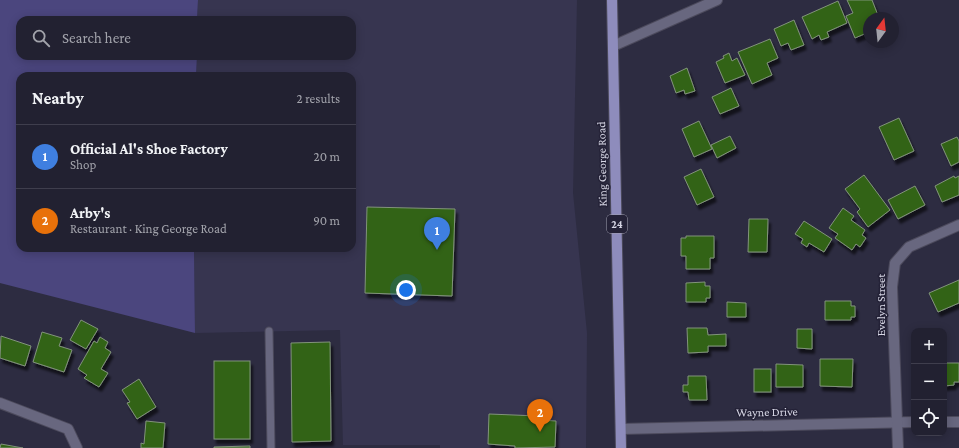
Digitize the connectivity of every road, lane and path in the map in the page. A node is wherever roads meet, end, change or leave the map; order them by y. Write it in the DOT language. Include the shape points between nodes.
graph roads {
  1 [pos="612,0"];
  2 [pos="717,0"];
  3 [pos="612,46"];
  4 [pos="959,225"];
  5 [pos="269,331"];
  6 [pos="0,403"];
  7 [pos="898,422"];
  8 [pos="911,422"];
  9 [pos="947,422"];
  10 [pos="959,422"];
  11 [pos="621,429"];
  12 [pos="77,448"];
  13 [pos="271,448"];
  14 [pos="621,448"];
  15 [pos="898,448"];
  1 -- 3 [label="main road, King George Road / 24"];
  2 -- 3 [label="street"];
  3 -- 11 [label="main road, King George Road / 24"];
  4 -- 7 [label="street, Evelyn Street" via="909,247 895,263 892,287"];
  5 -- 13 [label="lane"];
  6 -- 12 [label="street" via="68,429"];
  7 -- 8 [label="street, Wayne Drive"];
  7 -- 11 [label="street, Wayne Drive"];
  7 -- 15 [label="street, Evelyn Street"];
  9 -- 10 [label="street"];
  11 -- 14 [label="main road, King George Road / 24"];
}
